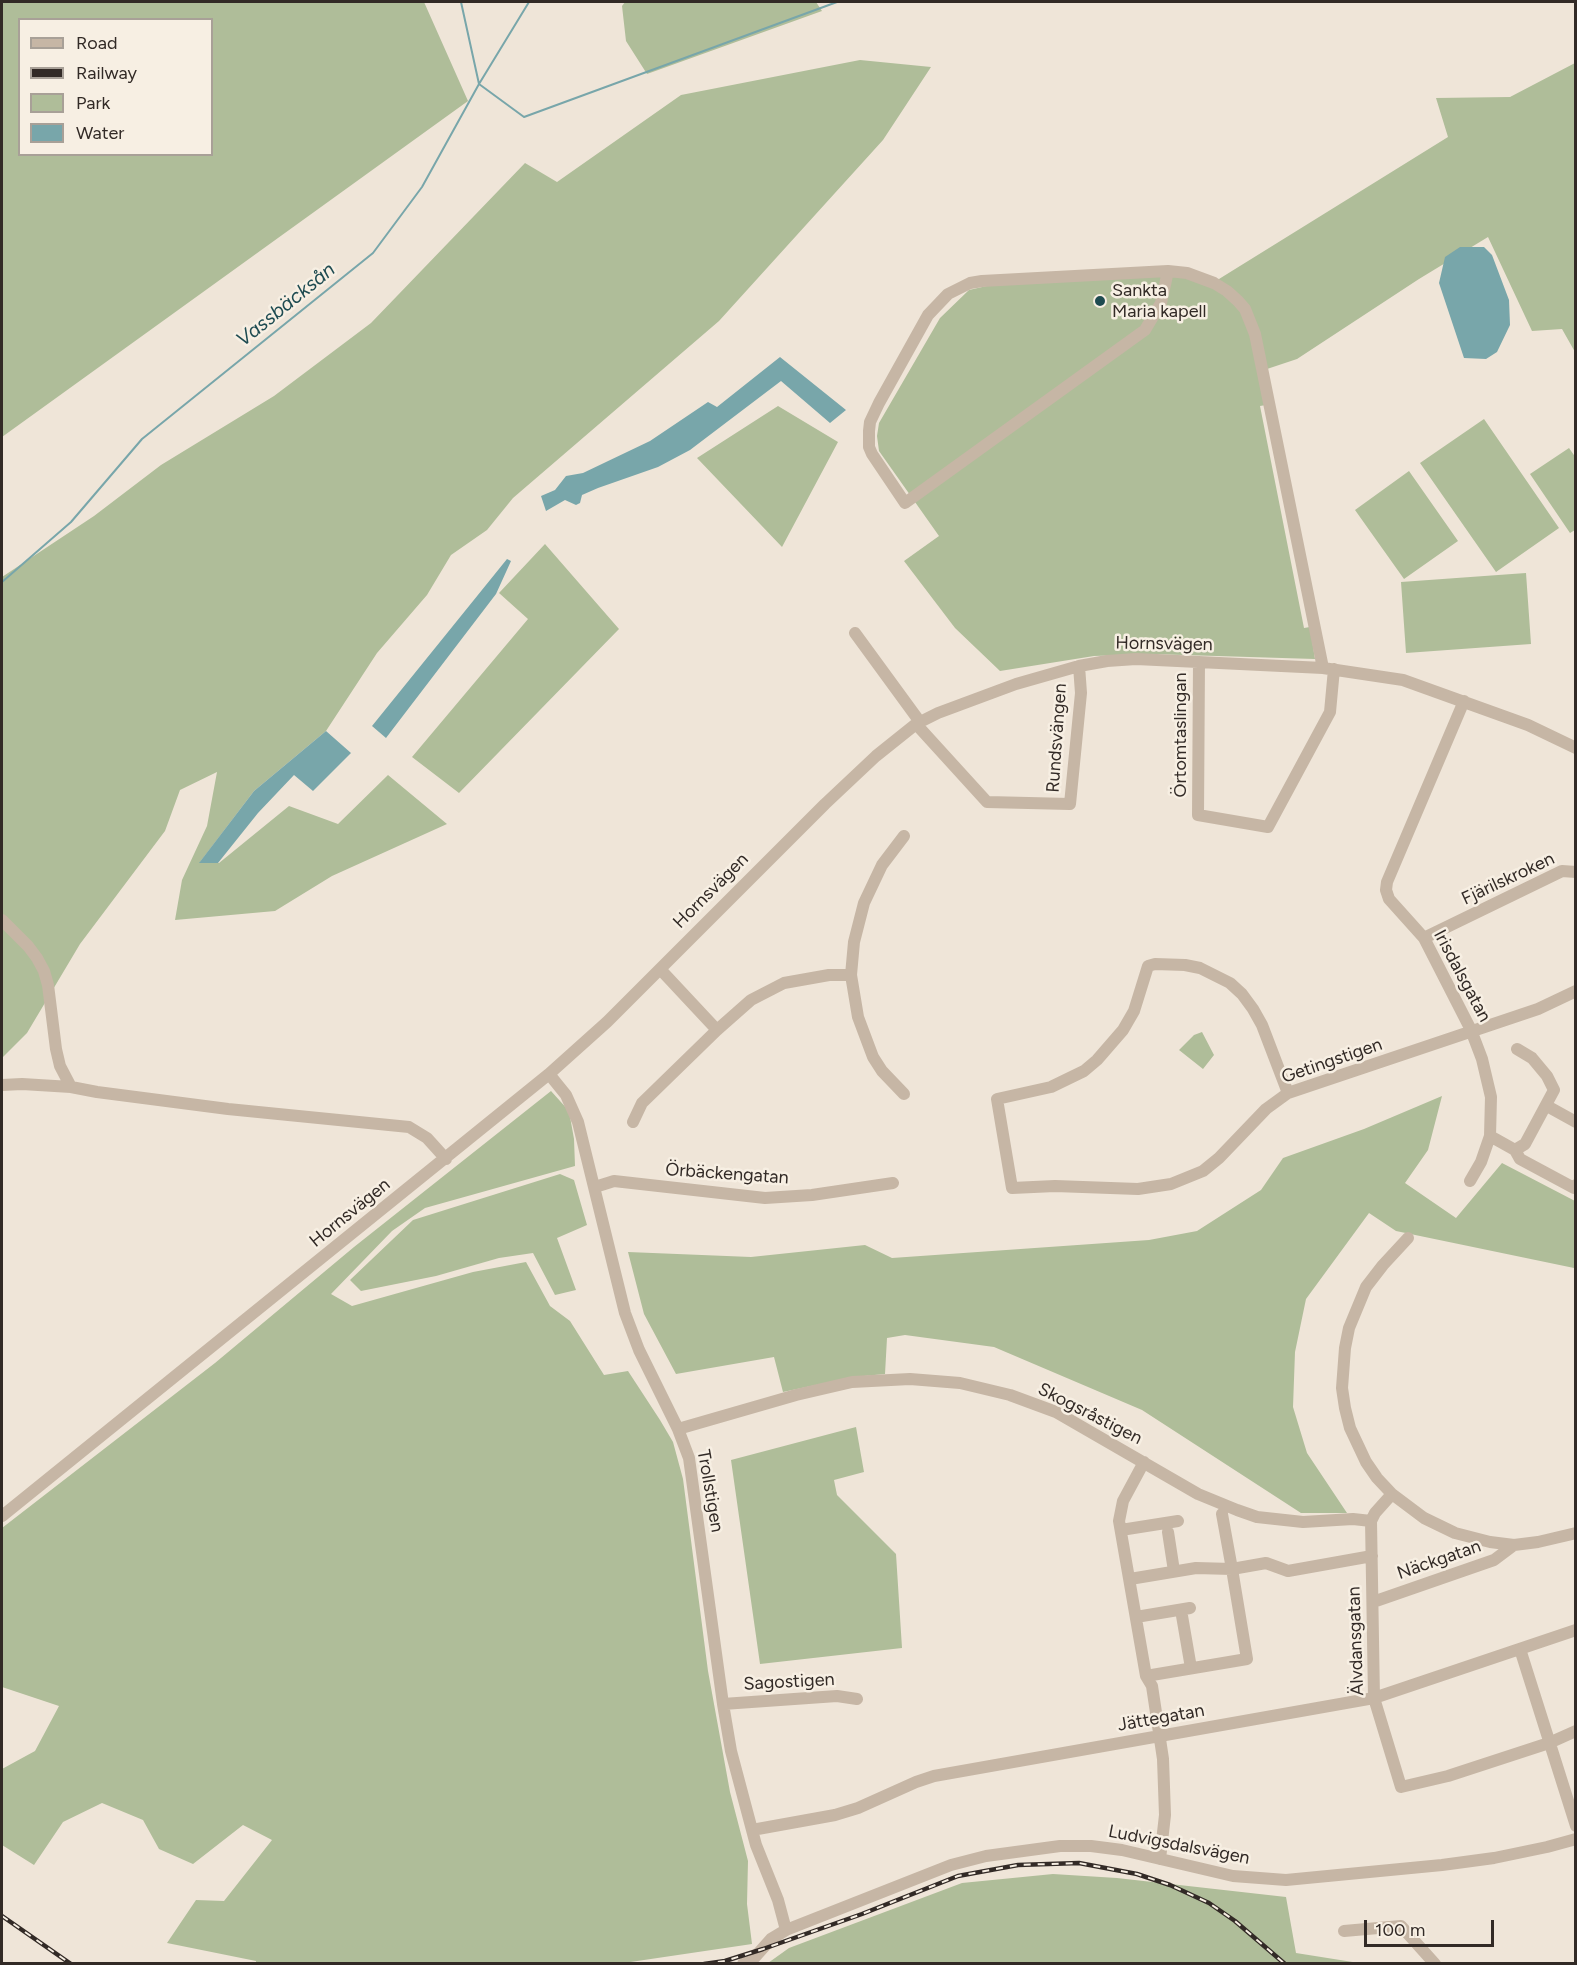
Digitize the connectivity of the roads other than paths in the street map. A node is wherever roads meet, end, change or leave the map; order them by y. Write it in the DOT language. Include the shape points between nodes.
graph roads {
  1 [pos="1168,271"];
  2 [pos="855,633"];
  3 [pos="1199,662"];
  4 [pos="1079,666"];
  5 [pos="1329,668"];
  6 [pos="1464,701"];
  7 [pos="919,723"];
  8 [pos="1575,748"];
  9 [pos="904,836"];
  10 [pos="1575,872"];
  11 [pos="2,920"];
  12 [pos="1424,938"];
  13 [pos="660,969"];
  14 [pos="851,975"];
  15 [pos="1575,991"];
  16 [pos="717,1030"];
  17 [pos="1471,1030"];
  18 [pos="1517,1049"];
  19 [pos="549,1074"];
  20 [pos="2,1085"];
  21 [pos="71,1087"];
  22 [pos="904,1094"];
  23 [pos="1288,1094"];
  24 [pos="1546,1106"];
  25 [pos="633,1122"];
  26 [pos="1575,1122"];
  27 [pos="1490,1136"];
  28 [pos="1515,1150"];
  29 [pos="446,1159"];
  30 [pos="1470,1181"];
  31 [pos="893,1183"];
  32 [pos="1575,1185"];
  33 [pos="595,1186"];
  34 [pos="1408,1238"];
  35 [pos="678,1429"];
  36 [pos="1144,1462"];
  37 [pos="1392,1494"];
  38 [pos="1222,1514"];
  39 [pos="2,1516"];
  40 [pos="1178,1521"];
  41 [pos="1371,1521"];
  42 [pos="1121,1530"];
  43 [pos="1168,1532"];
  44 [pos="1575,1533"];
  45 [pos="1514,1545"];
  46 [pos="1372,1556"];
  47 [pos="1232,1569"];
  48 [pos="1174,1571"];
  49 [pos="1130,1579"];
  50 [pos="1373,1602"];
  51 [pos="1136,1617"];
  52 [pos="1575,1630"];
  53 [pos="1520,1649"];
  54 [pos="1191,1668"];
  55 [pos="1146,1676"];
  56 [pos="1374,1698"];
  57 [pos="857,1699"];
  58 [pos="723,1704"];
  59 [pos="1575,1731"];
  60 [pos="1160,1737"];
  61 [pos="1549,1743"];
  62 [pos="1575,1826"];
  63 [pos="752,1830"];
  64 [pos="1575,1839"];
  65 [pos="1160,1859"];
  66 [pos="786,1930"];
  67 [pos="1344,1931"];
  68 [pos="743,1964"];
  69 [pos="1435,1964"];
  1 -- 1 [label="street" via="982,281 948,294 928,315 870,423 868,439 872,454 905,503 1145,330 1161,303"];
  1 -- 5 [label="street" via="1201,277 1227,291 1250,320"];
  2 -- 7 [label="street"];
  3 -- 4 [label="street, Hornsvägen" via="1136,660"];
  3 -- 5 [label="street, Hornsvägen"];
  3 -- 5 [label="street, Örtomtaslingan" via="1198,815 1268,827 1330,712"];
  4 -- 7 [label="street, Hornsvägen" via="979,697"];
  4 -- 7 [label="street, Rundsvängen" via="1081,693 1070,804 987,802"];
  5 -- 6 [label="street, Hornsvägen" via="1402,680"];
  6 -- 8 [label="street, Hornsvägen"];
  6 -- 12 [label="street, Irisdalsgatan" via="1387,882 1389,899"];
  7 -- 13 [label="street, Hornsvägen" via="876,756 825,804"];
  9 -- 14 [label="street" via="882,865 864,903"];
  10 -- 12 [label="street, Fjärilskroken" via="1562,871"];
  11 -- 21 [label="street" via="38,958 44,971 56,1049"];
  12 -- 17 [label="street, Irisdalsgatan"];
  13 -- 16 [label="street"];
  13 -- 19 [label="street, Hornsvägen"];
  14 -- 16 [label="street" via="784,983 751,1000"];
  14 -- 22 [label="street" via="858,1017 873,1057"];
  15 -- 17 [label="street, Getingstigen" via="1538,1009"];
  16 -- 25 [label="street" via="642,1104"];
  17 -- 23 [label="street, Getingstigen"];
  17 -- 27 [label="street, Irisdalsgatan" via="1491,1097"];
  18 -- 24 [label="street" via="1532,1058 1547,1076 1554,1090"];
  19 -- 29 [label="street, Hornsvägen"];
  19 -- 33 [label="street, Trollstigen" via="573,1108"];
  20 -- 21 [label="street"];
  21 -- 29 [label="street" via="228,1109 409,1127 427,1138"];
  23 -- 23 [label="street, Getingstigen" via="1266,1109 1203,1171 1171,1184 1138,1188 1012,1188 998,1099 1051,1087 1091,1066 1123,1030 1134,1011 1149,966 1200,968 1230,983 1242,994 1262,1025"];
  24 -- 26 [label="street"];
  24 -- 28 [label="street" via="1526,1144"];
  27 -- 28 [label="street"];
  27 -- 30 [label="street, Irisdalsgatan" via="1482,1162"];
  28 -- 32 [label="street" via="1520,1159 1574,1188"];
  29 -- 39 [label="street, Hornsvägen"];
  31 -- 33 [label="street, Örbäckengatan" via="765,1198 614,1181"];
  33 -- 35 [label="street, Trollstigen" via="625,1313"];
  34 -- 37 [label="street" via="1366,1287 1349,1328 1342,1367 1350,1428 1366,1462"];
  35 -- 36 [label="street, Skogsråstigen" via="835,1385 879,1380 934,1381 983,1388 1035,1404"];
  35 -- 58 [label="street, Trollstigen" via="689,1458"];
  36 -- 41 [label="street, Skogsråstigen" via="1198,1494 1257,1516 1303,1522"];
  36 -- 42 [label="street" via="1123,1501"];
  37 -- 41 [label="street"];
  37 -- 45 [label="street" via="1424,1518 1455,1533"];
  38 -- 47 [label="street"];
  40 -- 42 [label="street"];
  41 -- 46 [label="street, Älvdansgatan"];
  42 -- 49 [label="street"];
  43 -- 48 [label="street"];
  44 -- 45 [label="street"];
  45 -- 50 [label="street, Näckgatan" via="1494,1560"];
  46 -- 47 [label="street" via="1288,1571 1266,1563"];
  46 -- 50 [label="street, Älvdansgatan"];
  47 -- 48 [label="street"];
  47 -- 54 [label="street" via="1247,1659"];
  48 -- 49 [label="street"];
  49 -- 51 [label="street"];
  50 -- 56 [label="street, Älvdansgatan"];
  51 -- 54 [label="street" via="1186,1609"];
  51 -- 55 [label="street"];
  52 -- 53 [label="street, Jättegatan"];
  53 -- 56 [label="street, Jättegatan"];
  53 -- 61 [label="street"];
  54 -- 55 [label="street"];
  55 -- 60 [label="street" via="1152,1686"];
  56 -- 60 [label="street, Jättegatan"];
  56 -- 61 [label="street, Älvdansgatan" via="1401,1787"];
  57 -- 58 [label="street, Sagostigen" via="837,1696"];
  58 -- 63 [label="street, Trollstigen"];
  59 -- 61 [label="street, Älvdansgatan"];
  60 -- 63 [label="street, Jättegatan" via="934,1776 835,1815"];
  60 -- 65 [label="street" via="1165,1815"];
  61 -- 62 [label="street"];
  63 -- 66 [label="street, Trollstigen"];
  64 -- 65 [label="street, Ludvigsdalsvägen" via="1504,1856 1442,1865 1286,1880 1233,1876"];
  65 -- 66 [label="street, Ludvigsdalsvägen" via="1091,1846 986,1856 951,1865"];
  66 -- 68 [label="street, Ludvigsdalsvägen"];
  67 -- 69 [label="street" via="1401,1926"];
}
